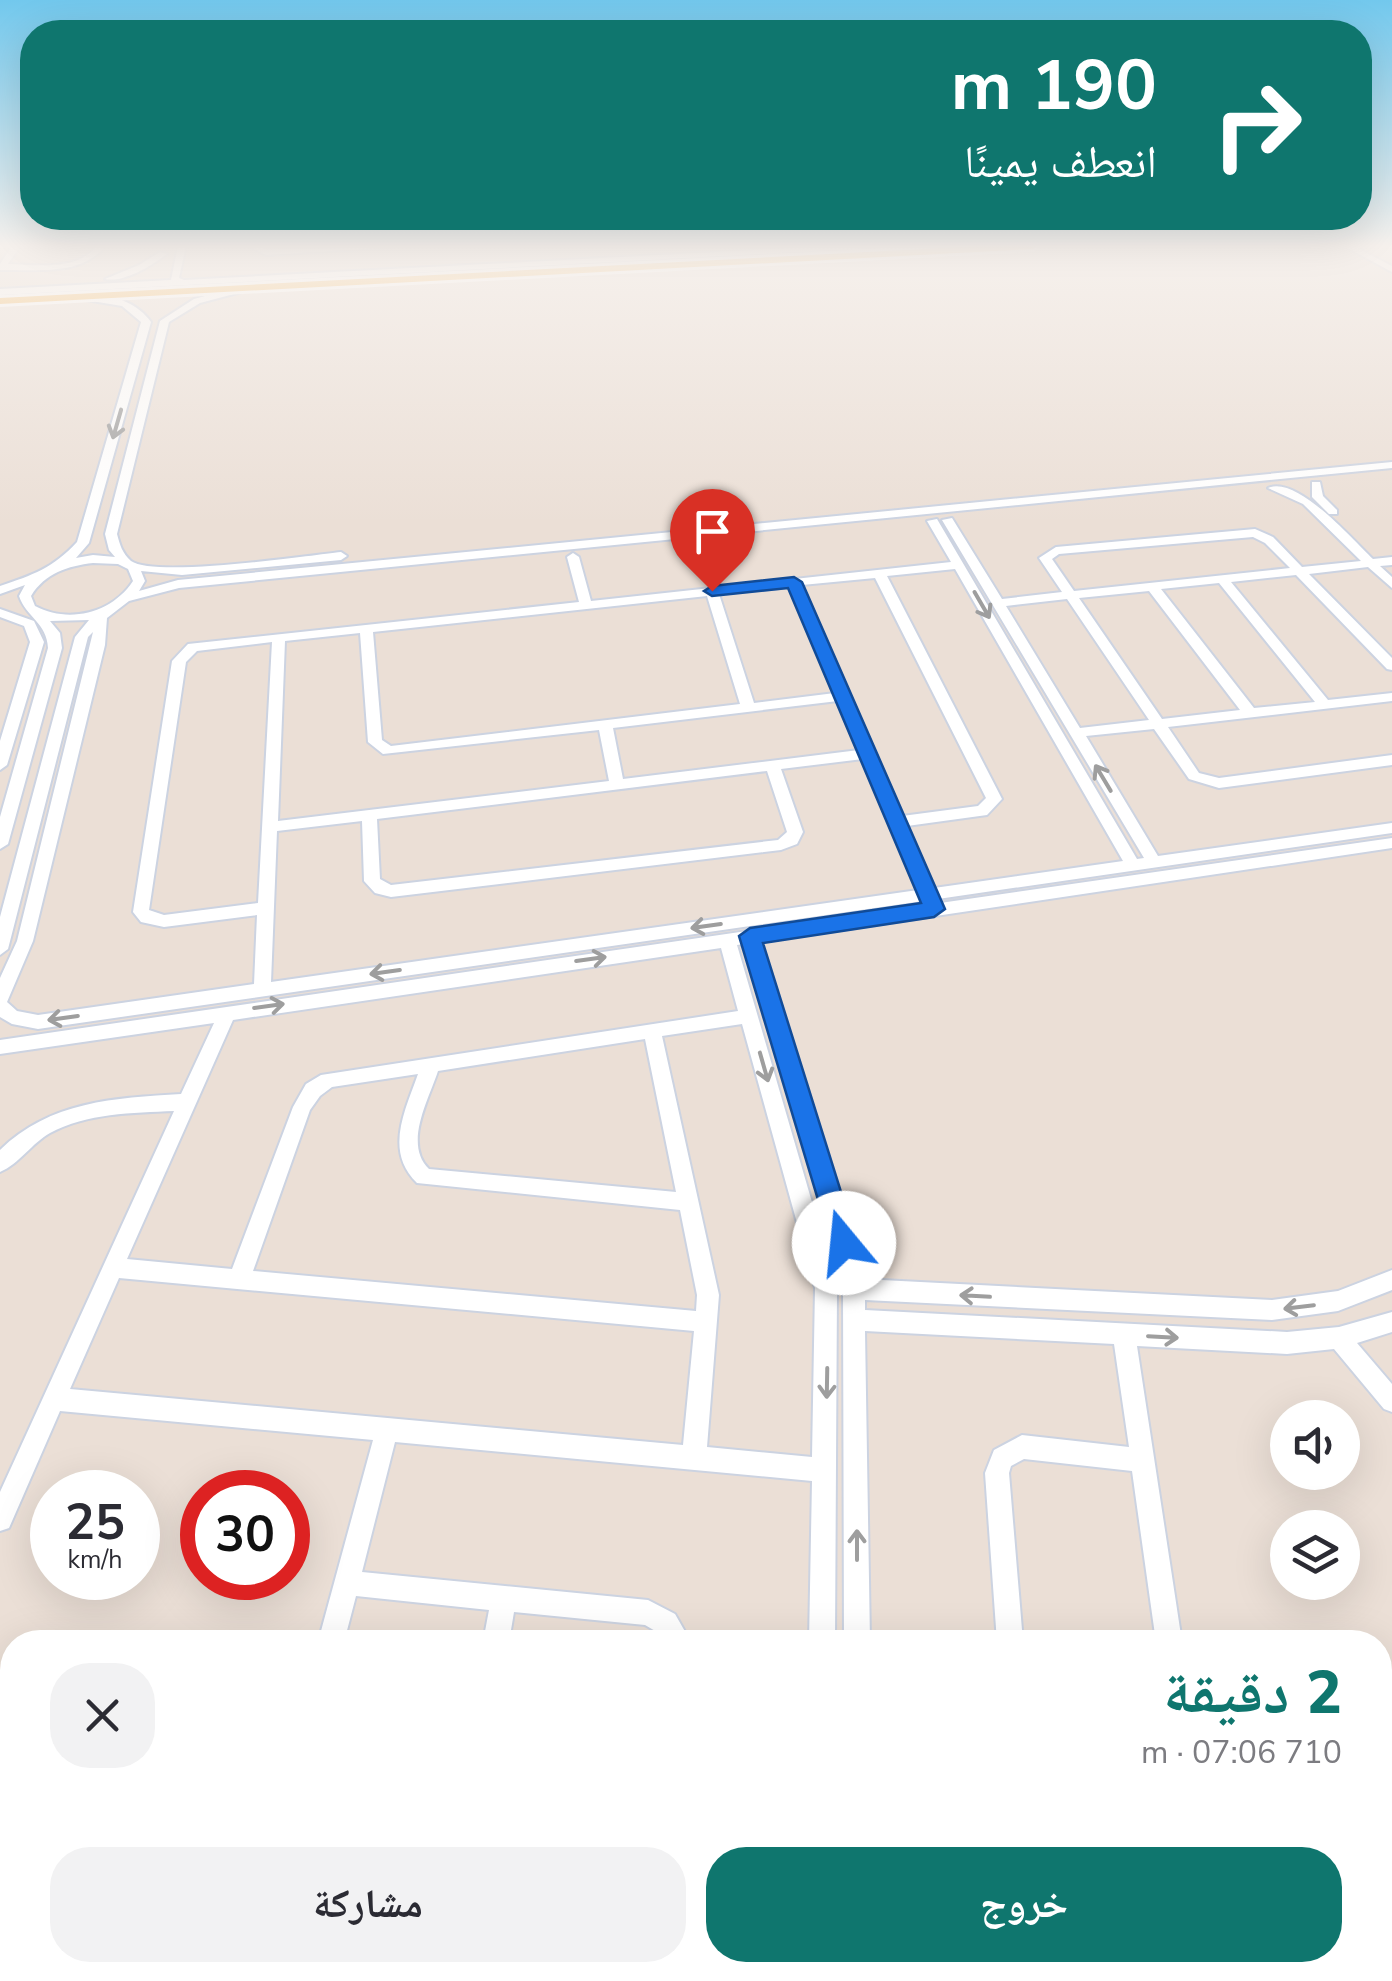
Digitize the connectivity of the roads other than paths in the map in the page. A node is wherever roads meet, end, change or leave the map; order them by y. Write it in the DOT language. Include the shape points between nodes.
graph roads {
  1 [pos="141,338"];
  2 [pos="161,338"];
  3 [pos="1392,455"];
  4 [pos="1392,465"];
  5 [pos="1392,476"];
  6 [pos="1316,484"];
  7 [pos="1274,488"];
  8 [pos="941,520"];
  9 [pos="112,540"];
  10 [pos="83,543"];
  11 [pos="573,557"];
  12 [pos="1390,563"];
  13 [pos="1372,564"];
  14 [pos="958,565"];
  15 [pos="62,566"];
  16 [pos="130,566"];
  17 [pos="1300,571"];
  18 [pos="879,573"];
  19 [pos="40,576"];
  20 [pos="1222,579"];
  21 [pos="794,582"];
  22 [pos="1392,584"];
  23 [pos="1153,586"];
  24 [pos="0,590"];
  25 [pos="712,591"];
  26 [pos="1069,595"];
  27 [pos="120,603"];
  28 [pos="998,603"];
  29 [pos="586,604"];
  30 [pos="0,609"];
  31 [pos="34,611"];
  32 [pos="366,627"];
  33 [pos="279,636"];
  34 [pos="1392,666"];
  35 [pos="843,696"];
  36 [pos="1392,697"];
  37 [pos="1325,705"];
  38 [pos="748,707"];
  39 [pos="1250,714"];
  40 [pos="605,724"];
  41 [pos="1157,724"];
  42 [pos="1076,734"];
  43 [pos="868,754"];
  44 [pos="1392,760"];
  45 [pos="0,765"];
  46 [pos="774,766"];
  47 [pos="618,785"];
  48 [pos="369,814"];
  49 [pos="897,822"];
  50 [pos="270,826"];
  51 [pos="1392,828"];
  52 [pos="1392,843"];
  53 [pos="0,844"];
  54 [pos="1154,862"];
  55 [pos="1133,865"];
  56 [pos="931,902"];
  57 [pos="266,908"];
  58 [pos="750,936"];
  59 [pos="727,940"];
  60 [pos="0,950"];
  61 [pos="262,990"];
  62 [pos="0,998"];
  63 [pos="0,1006"];
  64 [pos="228,1012"];
  65 [pos="750,1016"];
  66 [pos="652,1031"];
  67 [pos="0,1047"];
  68 [pos="432,1064"];
  69 [pos="187,1102"];
  70 [pos="0,1163"];
  71 [pos="689,1202"];
  72 [pos="113,1268"];
  73 [pos="239,1279"];
  74 [pos="1392,1280"];
  75 [pos="854,1290"];
  76 [pos="856,1320"];
  77 [pos="708,1322"];
  78 [pos="1392,1322"];
  79 [pos="1124,1335"];
  80 [pos="1340,1338"];
  81 [pos="54,1400"];
  82 [pos="1392,1401"];
  83 [pos="387,1430"];
  84 [pos="694,1458"];
  85 [pos="1142,1460"];
  86 [pos="825,1470"];
  87 [pos="2,1509"];
  88 [pos="346,1583"];
  89 [pos="504,1599"];
  90 [pos="333,1630"];
  91 [pos="498,1630"];
  92 [pos="670,1630"];
  93 [pos="822,1630"];
  94 [pos="857,1630"];
  95 [pos="1009,1630"];
  96 [pos="1167,1630"];
  1 -- 10 [label="street, one-way"];
  2 -- 9 [label="street"];
  3 -- 16 [label="street" via="182,571"];
  4 -- 27 [label="street" via="178,584"];
  5 -- 6 [label="street"];
  6 -- 7 [label="street"];
  6 -- 12 [label="street" via="1322,502"];
  7 -- 8 [label="street"];
  7 -- 13 [label="street" via="1306,502"];
  8 -- 11 [label="street"];
  8 -- 14 [label="street"];
  8 -- 28 [label="street"];
  9 -- 10 [label="street"];
  9 -- 16 [label="street"];
  10 -- 15 [label="street"];
  11 -- 27 [label="street"];
  11 -- 29 [label="street"];
  12 -- 13 [label="street"];
  13 -- 17 [label="street"];
  13 -- 22 [label="street"];
  14 -- 18 [label="street"];
  14 -- 55 [label="street, one-way"];
  15 -- 16 [label="street" via="103,559"];
  15 -- 19 [label="street"];
  16 -- 27 [label="street" via="139,582"];
  17 -- 20 [label="street"];
  17 -- 26 [label="street" via="1266,538 1250,532 1052,552 1046,563"];
  17 -- 34 [label="street"];
  18 -- 21 [label="street"];
  18 -- 49 [label="street" via="994,800 982,811"];
  19 -- 24 [label="street"];
  19 -- 31 [label="street" via="25,596"];
  20 -- 23 [label="street"];
  20 -- 37 [label="street"];
  21 -- 25 [label="street"];
  21 -- 35 [label="street"];
  23 -- 26 [label="street"];
  23 -- 39 [label="street"];
  25 -- 29 [label="street"];
  25 -- 38 [label="street"];
  26 -- 28 [label="street"];
  26 -- 41 [label="street"];
  27 -- 31 [label="street" via="80,617"];
  27 -- 60 [label="street" via="82,637"];
  27 -- 62 [label="street" via="98,645 30,922"];
  28 -- 42 [label="street"];
  29 -- 32 [label="street"];
  30 -- 31 [label="street"];
  30 -- 45 [label="street" via="29,624 37,642"];
  31 -- 53 [label="street" via="54,633 55,648"];
  32 -- 33 [label="street"];
  32 -- 40 [label="street" via="375,742 381,749"];
  33 -- 50 [label="street"];
  33 -- 57 [label="street" via="198,646 180,658 140,908 157,921"];
  35 -- 38 [label="street"];
  35 -- 43 [label="street"];
  36 -- 37 [label="street"];
  37 -- 39 [label="street"];
  38 -- 40 [label="street"];
  39 -- 41 [label="street"];
  40 -- 47 [label="street"];
  41 -- 42 [label="street"];
  41 -- 44 [label="street" via="1190,772 1213,783"];
  54 -- 42 [label="street, one-way"];
  43 -- 46 [label="street"];
  43 -- 49 [label="street"];
  46 -- 47 [label="street"];
  46 -- 48 [label="street" via="794,835 785,844 754,848 391,891 372,881"];
  47 -- 48 [label="street"];
  48 -- 50 [label="street"];
  49 -- 56 [label="street"];
  50 -- 57 [label="street"];
  51 -- 54 [label="street"];
  52 -- 56 [label="street"];
  54 -- 55 [label="street"];
  55 -- 56 [label="street"];
  56 -- 58 [label="street"];
  56 -- 61 [label="street, one-way"];
  57 -- 61 [label="street"];
  58 -- 59 [label="street"];
  58 -- 75 [label="street"];
  64 -- 59 [label="street, one-way"];
  59 -- 65 [label="street"];
  61 -- 63 [label="street, one-way" via="38,1022 12,1017"];
  64 -- 67 [label="street"];
  64 -- 69 [label="street"];
  65 -- 66 [label="street"];
  65 -- 86 [label="street, one-way" via="824,1277"];
  66 -- 68 [label="street"];
  66 -- 71 [label="street"];
  68 -- 71 [label="street" via="406,1149 412,1168 424,1177"];
  68 -- 73 [label="street" via="337,1078 313,1090"];
  69 -- 70 [label="street" via="62,1116 34,1130"];
  69 -- 72 [label="street"];
  71 -- 77 [label="street" via="708,1289"];
  72 -- 73 [label="street"];
  72 -- 81 [label="street"];
  73 -- 77 [label="street"];
  74 -- 75 [label="street, one-way" via="1338,1301 1260,1310"];
  75 -- 76 [label="street"];
  76 -- 79 [label="street"];
  94 -- 76 [label="street, one-way"];
  77 -- 84 [label="street"];
  78 -- 80 [label="street"];
  79 -- 80 [label="street, one-way" via="1287,1343"];
  79 -- 85 [label="street"];
  80 -- 82 [label="street"];
  81 -- 83 [label="street"];
  81 -- 87 [label="street"];
  83 -- 84 [label="street"];
  83 -- 88 [label="street"];
  84 -- 86 [label="street"];
  85 -- 95 [label="street" via="1022,1447 1002,1458 997,1473"];
  85 -- 96 [label="street"];
  86 -- 93 [label="street"];
  88 -- 89 [label="street"];
  88 -- 90 [label="street"];
  89 -- 91 [label="street"];
  89 -- 92 [label="street" via="648,1613"];
}
